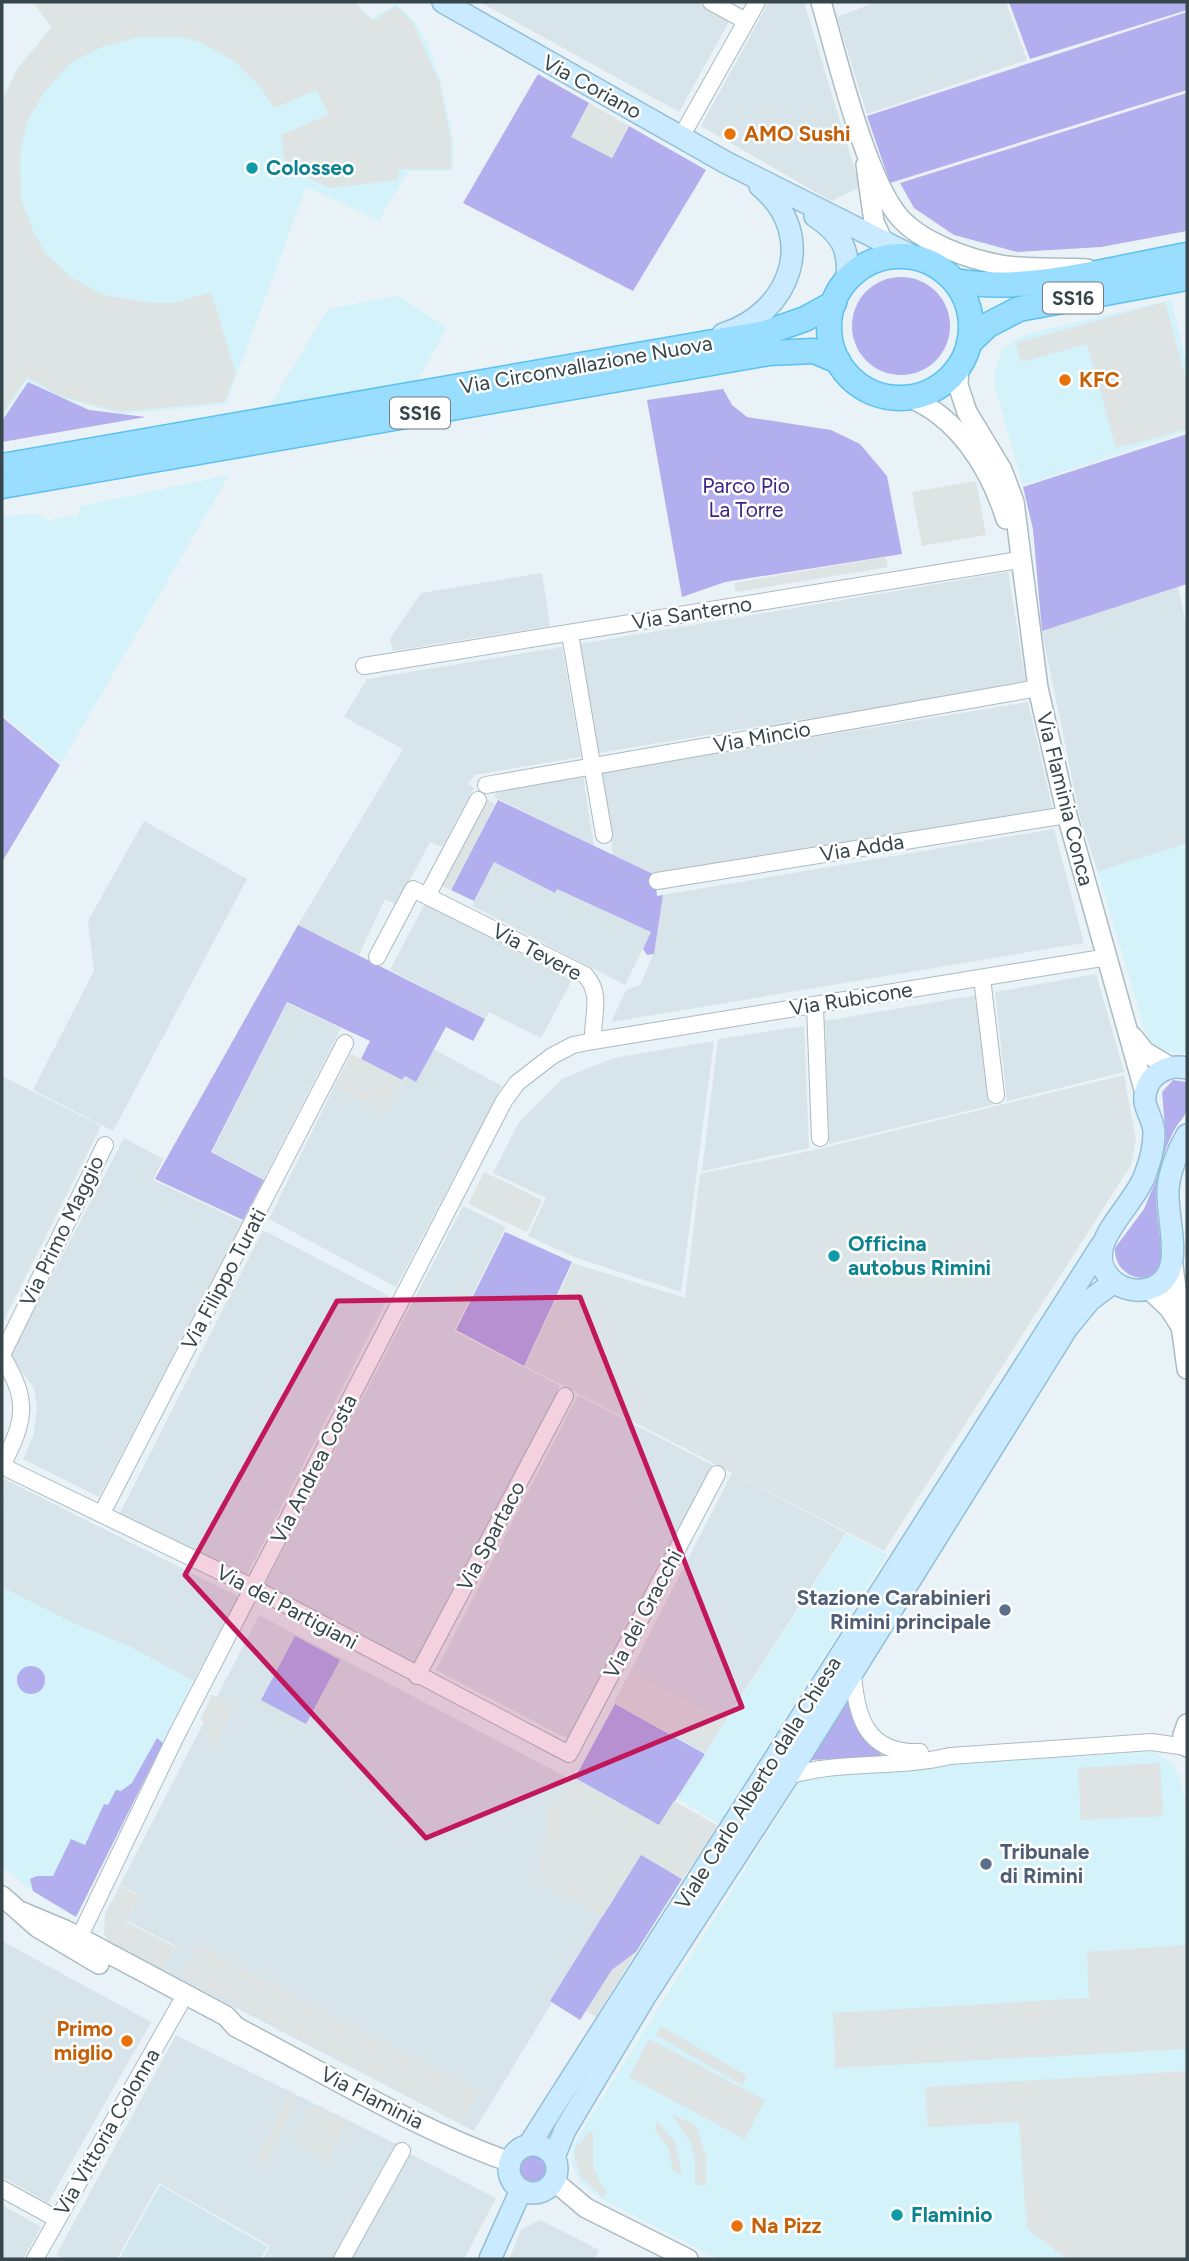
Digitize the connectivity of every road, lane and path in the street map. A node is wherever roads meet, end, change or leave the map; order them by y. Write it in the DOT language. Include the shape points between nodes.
graph roads {
  1 [pos="443,2"];
  2 [pos="711,2"];
  3 [pos="757,2"];
  4 [pos="821,2"];
  5 [pos="746,21"];
  6 [pos="859,129"];
  7 [pos="681,136"];
  8 [pos="743,171"];
  9 [pos="770,186"];
  10 [pos="882,239"];
  11 [pos="1187,255"];
  12 [pos="916,258"];
  13 [pos="1097,270"];
  14 [pos="1187,278"];
  15 [pos="847,280"];
  16 [pos="954,281"];
  17 [pos="834,303"];
  18 [pos="970,343"];
  19 [pos="663,352"];
  20 [pos="838,361"];
  21 [pos="959,367"];
  22 [pos="908,397"];
  23 [pos="229,427"];
  24 [pos="253,441"];
  25 [pos="2,453"];
  26 [pos="2,466"];
  27 [pos="2,485"];
  28 [pos="2,502"];
  29 [pos="1019,559"];
  30 [pos="570,634"];
  31 [pos="364,666"];
  32 [pos="1038,688"];
  33 [pos="593,767"];
  34 [pos="486,785"];
  35 [pos="478,800"];
  36 [pos="1067,815"];
  37 [pos="604,835"];
  38 [pos="657,881"];
  39 [pos="427,896"];
  40 [pos="377,957"];
  41 [pos="1108,957"];
  42 [pos="982,978"];
  43 [pos="815,1006"];
  44 [pos="1130,1034"];
  45 [pos="593,1041"];
  46 [pos="345,1043"];
  47 [pos="1179,1068"];
  48 [pos="1146,1093"];
  49 [pos="996,1095"];
  50 [pos="1187,1135"];
  51 [pos="820,1138"];
  52 [pos="105,1145"];
  53 [pos="1101,1246"];
  54 [pos="1173,1266"];
  55 [pos="1114,1282"];
  56 [pos="1149,1289"];
  57 [pos="1182,1327"];
  58 [pos="2,1355"];
  59 [pos="1187,1367"];
  60 [pos="1019,1389"];
  61 [pos="565,1396"];
  62 [pos="2,1466"];
  63 [pos="717,1474"];
  64 [pos="102,1513"];
  65 [pos="254,1588"];
  66 [pos="853,1673"];
  67 [pos="417,1676"];
  68 [pos="1187,1737"];
  69 [pos="569,1754"];
  70 [pos="950,1755"];
  71 [pos="788,1776"];
  72 [pos="2,1896"];
  73 [pos="22,1912"];
  74 [pos="79,1938"];
  75 [pos="180,2004"];
  76 [pos="236,2027"];
  77 [pos="529,2145"];
  78 [pos="402,2151"];
  79 [pos="554,2157"];
  80 [pos="510,2162"];
  81 [pos="539,2187"];
  82 [pos="2,2189"];
  83 [pos="57,2219"];
  84 [pos="35,2259"];
  85 [pos="342,2259"];
  86 [pos="491,2259"];
  87 [pos="688,2259"];
  1 -- 7 [label="main road, Via Coriano"];
  2 -- 5 [label="street"];
  3 -- 5 [label="street"];
  4 -- 6 [label="street"];
  5 -- 7 [label="street"];
  6 -- 10 [label="street" via="872,209"];
  6 -- 13 [label="street" via="889,199 918,233 944,247 1003,266"];
  7 -- 8 [label="main road, Via Coriano"];
  8 -- 9 [label="main road, Via Coriano"];
  8 -- 19 [label="main road, Via Coriano" via="780,208 789,228 792,260 781,291 768,309 734,331"];
  9 -- 10 [label="main road, Via Coriano"];
  9 -- 15 [label="main road, Via Coriano" via="832,228 845,244"];
  10 -- 12 [label="main road, Via Coriano"];
  11 -- 13 [label="main road, SS16"];
  12 -- 15 [label="main road" via="886,257"];
  12 -- 16 [label="main road, SS16" via="930,262"];
  13 -- 16 [label="main road, SS16" via="1024,285 989,287"];
  14 -- 18 [label="main road, SS16" via="1019,309 988,325"];
  15 -- 17 [label="main road"];
  16 -- 18 [label="main road, SS16" via="968,304"];
  17 -- 19 [label="main road, Via Circonvallazione Nuova / SS16" via="765,333"];
  17 -- 20 [label="main road" via="830,332"];
  18 -- 21 [label="main road, SS16"];
  19 -- 23 [label="main road, Via Circonvallazione Nuova / SS16"];
  20 -- 22 [label="main road, Via Circonvallazione Nuova / SS16" via="867,389"];
  20 -- 24 [label="main road, Via Circonvallazione Nuova / SS16" via="814,351 769,353"];
  21 -- 22 [label="main road, SS16" via="937,388"];
  21 -- 29 [label="street, Via Flaminia Conca" via="958,385 967,412 1002,470 1014,502"];
  22 -- 29 [label="street, Via Flaminia Conca" via="942,414 976,457 1001,504"];
  23 -- 25 [label="main road" via="174,424"];
  23 -- 26 [label="main road, Via Circonvallazione Nuova / SS16"];
  24 -- 27 [label="main road, Via Circonvallazione Nuova / SS16"];
  24 -- 28 [label="main road" via="198,465"];
  29 -- 30 [label="street, Via Santerno"];
  29 -- 32 [label="street, Via Flaminia Conca"];
  30 -- 31 [label="street, Via Santerno"];
  30 -- 33 [label="street"];
  32 -- 33 [label="street, Via Mincio"];
  32 -- 36 [label="street, Via Flaminia Conca"];
  33 -- 34 [label="street, Via Mincio"];
  33 -- 37 [label="street"];
  35 -- 39 [label="street"];
  36 -- 38 [label="street, Via Adda"];
  36 -- 41 [label="street, Via Flaminia Conca"];
  39 -- 40 [label="street" via="414,888"];
  39 -- 45 [label="street, Via Tevere" via="585,975 594,984 597,999"];
  41 -- 42 [label="street, Via Rubicone"];
  41 -- 44 [label="street, Via Flaminia Conca"];
  42 -- 43 [label="street, Via Rubicone"];
  42 -- 49 [label="street"];
  43 -- 45 [label="street, Via Rubicone"];
  43 -- 51 [label="street"];
  44 -- 47 [label="street" via="1145,1052"];
  44 -- 48 [label="street, Via Flaminia Conca"];
  45 -- 65 [label="street, Via Andrea Costa" via="552,1056 517,1083 504,1101"];
  46 -- 64 [label="street, Via Filippo Turati"];
  47 -- 48 [label="main road" via="1153,1077"];
  48 -- 53 [label="main road, Viale Carlo Alberto dalla Chiesa" via="1153,1126 1152,1154 1140,1188"];
  50 -- 54 [label="main road" via="1168,1187 1176,1252"];
  52 -- 58 [label="street, Via Primo Maggio"];
  53 -- 55 [label="main road" via="1103,1266"];
  53 -- 60 [label="main road, Viale Carlo Alberto dalla Chiesa"];
  54 -- 56 [label="main road" via="1163,1281"];
  54 -- 57 [label="street"];
  55 -- 56 [label="main road" via="1129,1289"];
  55 -- 60 [label="main road, Viale Carlo Alberto dalla Chiesa" via="1080,1310"];
  56 -- 57 [label="street"];
  57 -- 59 [label="street"];
  58 -- 62 [label="street" via="23,1402 21,1428"];
  60 -- 66 [label="main road, Viale Carlo Alberto dalla Chiesa"];
  60 -- 77 [label="main road, Viale Carlo Alberto dalla Chiesa"];
  61 -- 67 [label="street, Via Spartaco"];
  62 -- 64 [label="street, Via dei Partigiani"];
  63 -- 69 [label="street, Via dei Gracchi"];
  64 -- 65 [label="street, Via dei Partigiani"];
  65 -- 67 [label="street, Via dei Partigiani"];
  65 -- 74 [label="street, Via Andrea Costa" via="176,1736"];
  66 -- 70 [label="street" via="855,1700 865,1729 882,1745 904,1752"];
  66 -- 71 [label="main road, Viale Carlo Alberto dalla Chiesa"];
  67 -- 69 [label="street, Via dei Partigiani"];
  68 -- 70 [label="street"];
  70 -- 71 [label="street"];
  71 -- 79 [label="main road, Viale Carlo Alberto dalla Chiesa" via="644,1998 565,2130"];
  72 -- 73 [label="street, Via Flaminia"];
  73 -- 74 [label="street, Via Flaminia"];
  73 -- 75 [label="street, Via Flaminia" via="57,1941"];
  74 -- 76 [label="street, Via Flaminia" via="226,2016"];
  75 -- 76 [label="street, Via Flaminia" via="221,2025"];
  75 -- 83 [label="street, Via Vittoria Colonna"];
  76 -- 80 [label="street, Via Flaminia" via="467,2147"];
  77 -- 79 [label="main road" via="546,2148"];
  77 -- 80 [label="main road"];
  78 -- 85 [label="street"];
  79 -- 81 [label="main road" via="557,2170"];
  80 -- 81 [label="main road" via="511,2177"];
  81 -- 86 [label="main road"];
  81 -- 87 [label="street"];
  82 -- 83 [label="street"];
  83 -- 84 [label="street, Via Vittoria Colonna"];
}
